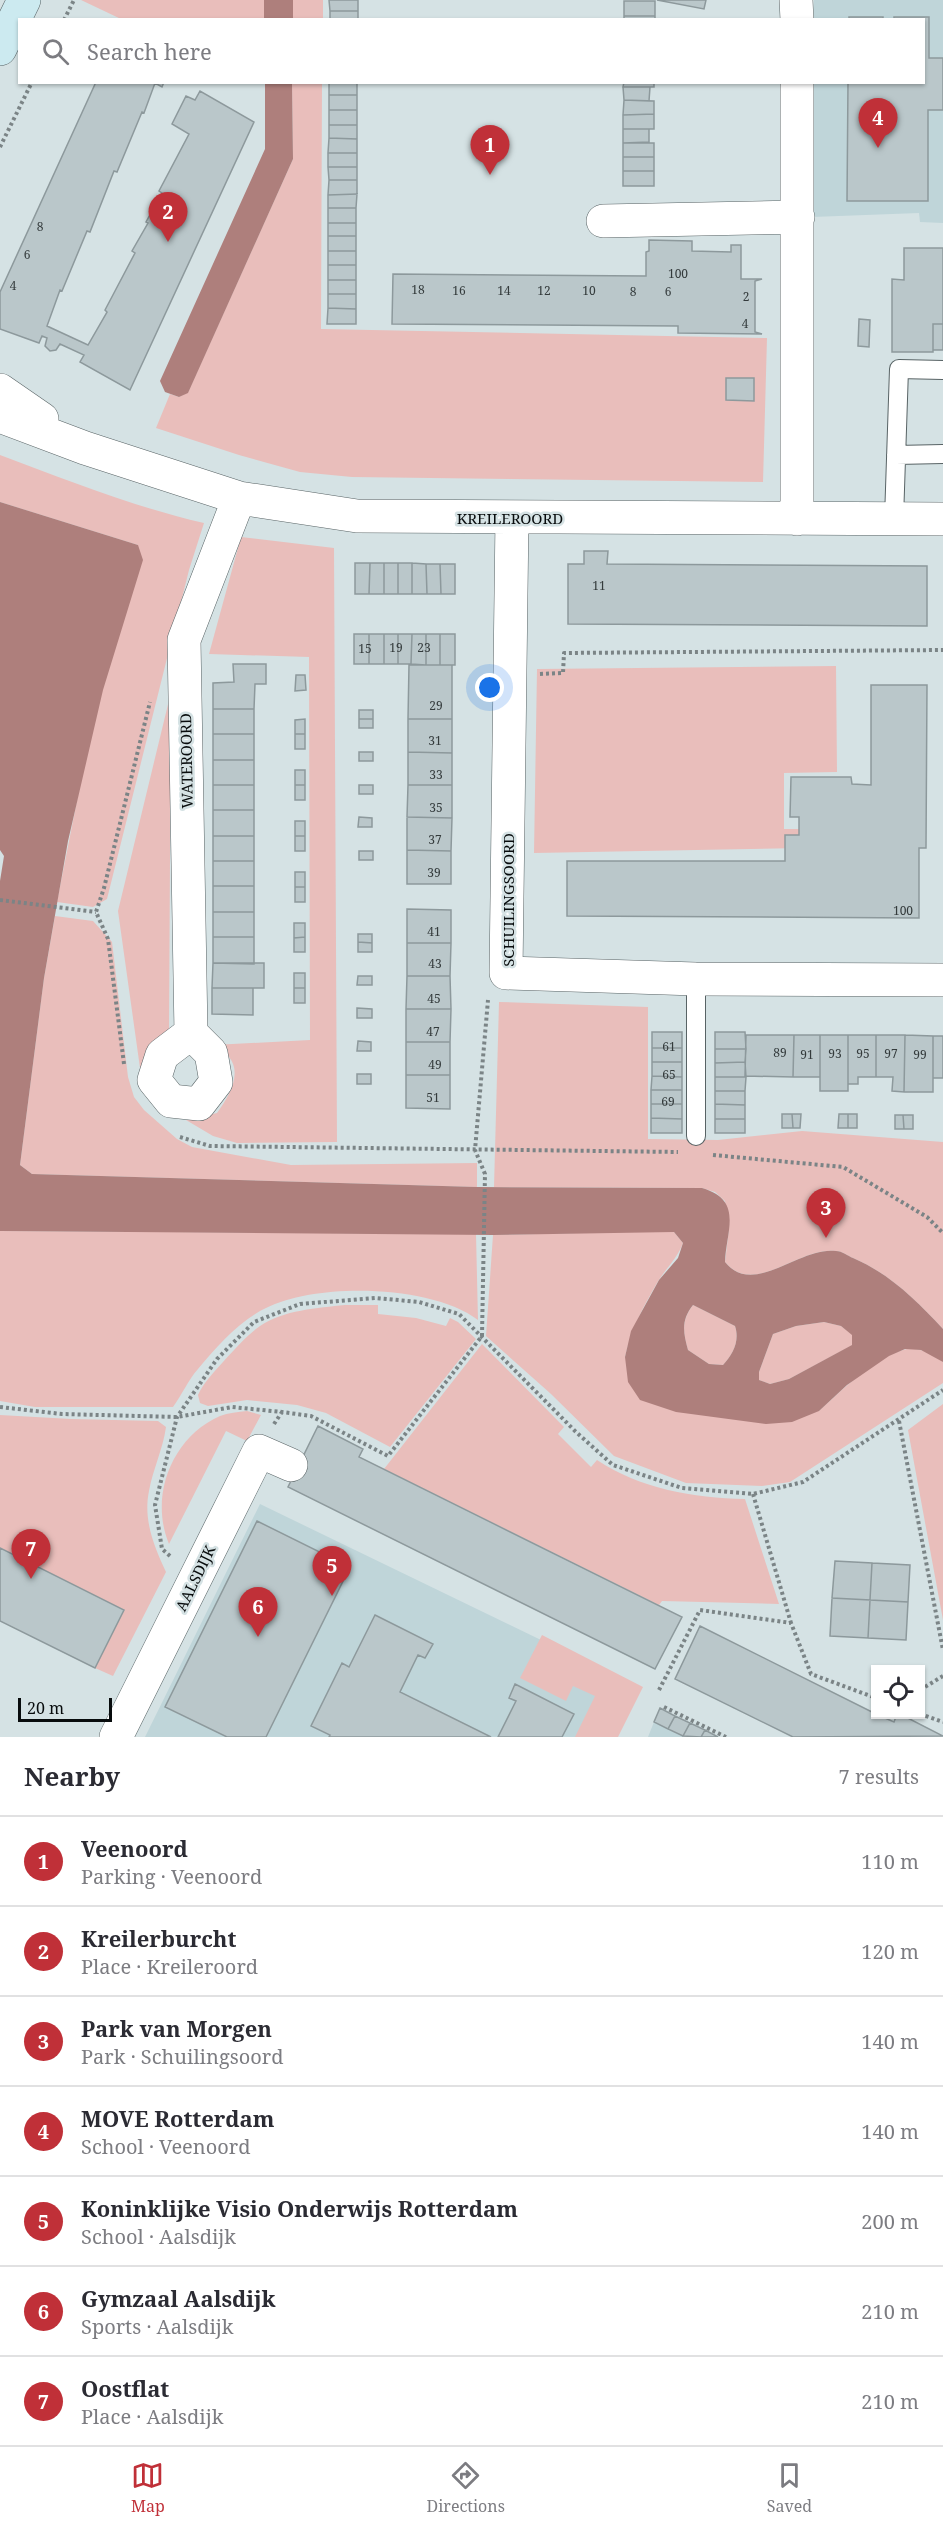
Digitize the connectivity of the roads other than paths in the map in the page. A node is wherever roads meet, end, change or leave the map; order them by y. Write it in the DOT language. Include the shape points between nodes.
graph roads {
  1 [pos="24,0"];
  2 [pos="796,0"];
  3 [pos="797,18"];
  4 [pos="0,49"];
  5 [pos="797,84"];
  6 [pos="798,218"];
  7 [pos="603,221"];
  8 [pos="943,370"];
  9 [pos="0,390"];
  10 [pos="0,416"];
  11 [pos="85,448"];
  12 [pos="896,454"];
  13 [pos="943,454"];
  14 [pos="239,498"];
  15 [pos="512,518"];
  16 [pos="797,519"];
  17 [pos="894,519"];
  18 [pos="943,519"];
  19 [pos="696,979"];
  20 [pos="943,980"];
  21 [pos="191,1033"];
  22 [pos="696,1136"];
  23 [pos="291,1465"];
  24 [pos="116,1737"];
  1 -- 4 [label="main road"];
  2 -- 3 [label="street"];
  5 -- 6 [label="street"];
  6 -- 7 [label="street"];
  6 -- 16 [label="street"];
  8 -- 12 [label="lane" via="899,369"];
  9 -- 11 [label="street, KREILEROORD"];
  10 -- 11 [label="street, KREILEROORD"];
  11 -- 14 [label="street, KREILEROORD"];
  12 -- 13 [label="lane"];
  12 -- 17 [label="lane"];
  14 -- 15 [label="street, KREILEROORD" via="357,516"];
  14 -- 21 [label="street, WATEROORD" via="184,640"];
  15 -- 16 [label="street, KREILEROORD"];
  15 -- 19 [label="street, SCHUILINGSOORD" via="506,973"];
  16 -- 17 [label="street, KREILEROORD"];
  17 -- 18 [label="street, KREILEROORD"];
  19 -- 20 [label="street, SCHUILINGSOORD"];
  19 -- 22 [label="lane"];
  23 -- 24 [label="street, AALSDIJK" via="259,1451"];
}
